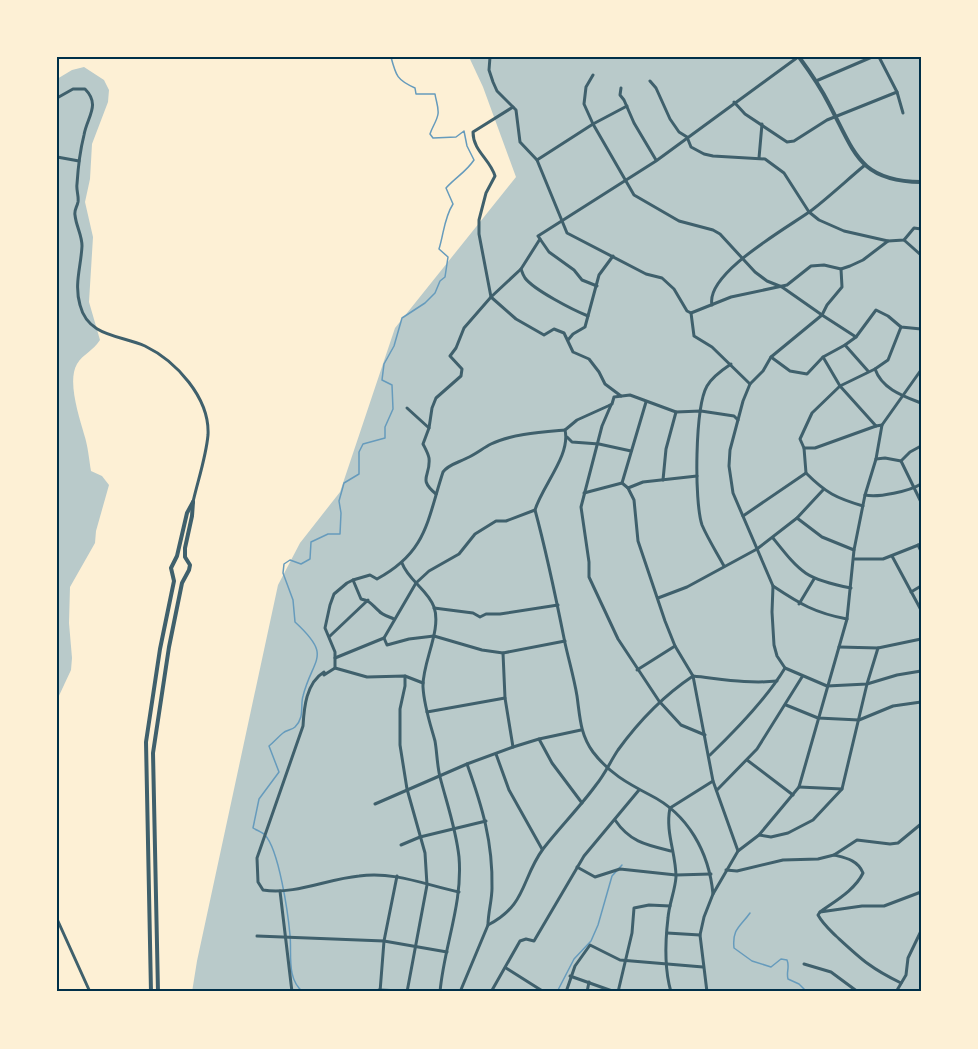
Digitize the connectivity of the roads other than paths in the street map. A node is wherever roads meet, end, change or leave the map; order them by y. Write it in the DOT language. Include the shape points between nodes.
graph roads {
  1 [pos="490,57"];
  2 [pos="798,57"];
  3 [pos="872,57"];
  4 [pos="879,57"];
  5 [pos="593,75"];
  6 [pos="650,81"];
  7 [pos="816,81"];
  8 [pos="621,88"];
  9 [pos="897,92"];
  10 [pos="57,98"];
  11 [pos="734,102"];
  12 [pos="627,106"];
  13 [pos="513,107"];
  14 [pos="903,113"];
  15 [pos="836,116"];
  16 [pos="593,124"];
  17 [pos="762,124"];
  18 [pos="687,137"];
  19 [pos="57,157"];
  20 [pos="759,159"];
  21 [pos="537,160"];
  22 [pos="656,160"];
  23 [pos="79,161"];
  24 [pos="865,165"];
  25 [pos="627,179"];
  26 [pos="921,182"];
  27 [pos="809,212"];
  28 [pos="563,219"];
  29 [pos="921,228"];
  30 [pos="540,239"];
  31 [pos="904,240"];
  32 [pos="888,241"];
  33 [pos="921,255"];
  34 [pos="613,256"];
  35 [pos="742,257"];
  36 [pos="521,269"];
  37 [pos="841,269"];
  38 [pos="597,286"];
  39 [pos="782,286"];
  40 [pos="491,297"];
  41 [pos="712,305"];
  42 [pos="691,313"];
  43 [pos="822,315"];
  44 [pos="588,316"];
  45 [pos="901,327"];
  46 [pos="921,329"];
  47 [pos="856,337"];
  48 [pos="568,340"];
  49 [pos="846,345"];
  50 [pos="771,357"];
  51 [pos="823,357"];
  52 [pos="731,364"];
  53 [pos="875,369"];
  54 [pos="921,370"];
  55 [pos="869,371"];
  56 [pos="750,384"];
  57 [pos="840,386"];
  58 [pos="621,396"];
  59 [pos="902,396"];
  60 [pos="646,401"];
  61 [pos="921,403"];
  62 [pos="612,404"];
  63 [pos="407,408"];
  64 [pos="701,411"];
  65 [pos="676,412"];
  66 [pos="738,420"];
  67 [pos="882,425"];
  68 [pos="876,426"];
  69 [pos="429,428"];
  70 [pos="565,430"];
  71 [pos="566,437"];
  72 [pos="599,444"];
  73 [pos="921,446"];
  74 [pos="804,448"];
  75 [pos="631,451"];
  76 [pos="876,459"];
  77 [pos="900,461"];
  78 [pos="806,473"];
  79 [pos="697,476"];
  80 [pos="663,480"];
  81 [pos="622,483"];
  82 [pos="921,484"];
  83 [pos="628,488"];
  84 [pos="913,489"];
  85 [pos="823,490"];
  86 [pos="584,493"];
  87 [pos="436,494"];
  88 [pos="865,495"];
  89 [pos="193,502"];
  90 [pos="921,502"];
  91 [pos="863,506"];
  92 [pos="535,510"];
  93 [pos="742,517"];
  94 [pos="797,518"];
  95 [pos="772,538"];
  96 [pos="920,544"];
  97 [pos="757,549"];
  98 [pos="854,550"];
  99 [pos="921,550"];
  100 [pos="177,556"];
  101 [pos="892,556"];
  102 [pos="185,557"];
  103 [pos="855,559"];
  104 [pos="402,563"];
  105 [pos="724,566"];
  106 [pos="814,579"];
  107 [pos="353,580"];
  108 [pos="174,581"];
  109 [pos="182,583"];
  110 [pos="416,584"];
  111 [pos="773,586"];
  112 [pos="921,586"];
  113 [pos="852,588"];
  114 [pos="911,592"];
  115 [pos="658,598"];
  116 [pos="368,600"];
  117 [pos="799,604"];
  118 [pos="558,605"];
  119 [pos="434,608"];
  120 [pos="921,610"];
  121 [pos="394,619"];
  122 [pos="847,619"];
  123 [pos="330,636"];
  124 [pos="434,636"];
  125 [pos="384,639"];
  126 [pos="921,639"];
  127 [pos="565,641"];
  128 [pos="675,646"];
  129 [pos="839,647"];
  130 [pos="878,648"];
  131 [pos="502,653"];
  132 [pos="335,658"];
  133 [pos="335,668"];
  134 [pos="785,668"];
  135 [pos="637,670"];
  136 [pos="921,671"];
  137 [pos="405,676"];
  138 [pos="693,676"];
  139 [pos="802,677"];
  140 [pos="777,681"];
  141 [pos="423,683"];
  142 [pos="867,684"];
  143 [pos="826,686"];
  144 [pos="505,698"];
  145 [pos="658,701"];
  146 [pos="921,702"];
  147 [pos="786,705"];
  148 [pos="427,712"];
  149 [pos="818,718"];
  150 [pos="859,720"];
  151 [pos="581,730"];
  152 [pos="705,735"];
  153 [pos="539,739"];
  154 [pos="513,747"];
  155 [pos="496,754"];
  156 [pos="709,756"];
  157 [pos="747,760"];
  158 [pos="467,764"];
  159 [pos="608,770"];
  160 [pos="440,776"];
  161 [pos="713,781"];
  162 [pos="799,787"];
  163 [pos="406,789"];
  164 [pos="842,789"];
  165 [pos="639,790"];
  166 [pos="717,790"];
  167 [pos="794,795"];
  168 [pos="582,803"];
  169 [pos="375,804"];
  170 [pos="670,808"];
  171 [pos="614,819"];
  172 [pos="486,821"];
  173 [pos="921,824"];
  174 [pos="455,828"];
  175 [pos="759,835"];
  176 [pos="420,837"];
  177 [pos="401,845"];
  178 [pos="543,850"];
  179 [pos="671,851"];
  180 [pos="738,851"];
  181 [pos="834,855"];
  182 [pos="577,867"];
  183 [pos="726,870"];
  184 [pos="711,874"];
  185 [pos="676,875"];
  186 [pos="397,876"];
  187 [pos="427,885"];
  188 [pos="283,890"];
  189 [pos="459,892"];
  190 [pos="921,892"];
  191 [pos="713,894"];
  192 [pos="670,906"];
  193 [pos="820,912"];
  194 [pos="57,919"];
  195 [pos="488,925"];
  196 [pos="921,931"];
  197 [pos="667,933"];
  198 [pos="700,935"];
  199 [pos="257,936"];
  200 [pos="289,936"];
  201 [pos="384,941"];
  202 [pos="415,946"];
  203 [pos="447,952"];
  204 [pos="627,960"];
  205 [pos="665,964"];
  206 [pos="804,964"];
  207 [pos="703,967"];
  208 [pos="506,968"];
  209 [pos="570,976"];
  210 [pos="589,982"];
  211 [pos="901,983"];
  212 [pos="379,991"];
  213 [pos="492,991"];
  214 [pos="90,992"];
  215 [pos="151,992"];
  216 [pos="158,992"];
  217 [pos="292,992"];
  218 [pos="406,992"];
  219 [pos="424,992"];
  220 [pos="440,992"];
  221 [pos="460,992"];
  222 [pos="544,992"];
  223 [pos="567,992"];
  224 [pos="587,992"];
  225 [pos="616,992"];
  226 [pos="671,992"];
  227 [pos="707,992"];
  228 [pos="858,992"];
  229 [pos="896,992"];
  1 -- 13 [label="street" via="489,70 497,91"];
  2 -- 7 [label="street"];
  2 -- 11 [label="street"];
  3 -- 7 [label="street"];
  4 -- 9 [label="street"];
  5 -- 16 [label="street" via="584,94"];
  6 -- 18 [label="street" via="670,119"];
  7 -- 15 [label="street"];
  8 -- 12 [label="street" via="620,95"];
  9 -- 14 [label="street"];
  9 -- 15 [label="street"];
  10 -- 23 [label="street" via="80,88 92,99 93,112 86,125"];
  11 -- 17 [label="street"];
  11 -- 18 [label="street"];
  12 -- 16 [label="street"];
  12 -- 22 [label="street"];
  13 -- 21 [label="street" via="520,142"];
  13 -- 40 [label="street" via="473,132 477,149 495,176 486,193 478,234"];
  15 -- 17 [label="street" via="787,142"];
  15 -- 24 [label="street"];
  16 -- 21 [label="street"];
  16 -- 25 [label="street"];
  17 -- 20 [label="street"];
  18 -- 20 [label="street" via="691,147 704,154"];
  18 -- 22 [label="street"];
  19 -- 23 [label="street"];
  20 -- 27 [label="street" via="784,173"];
  21 -- 28 [label="street"];
  22 -- 25 [label="street"];
  23 -- 89 [label="street" via="74,212 81,246 76,292 81,310 98,330 153,351 184,377 196,394 208,435"];
  24 -- 26 [label="street" via="884,177"];
  24 -- 27 [label="street"];
  25 -- 28 [label="street"];
  25 -- 35 [label="street" via="634,195 679,221 720,234"];
  27 -- 32 [label="street" via="844,231"];
  27 -- 35 [label="street"];
  28 -- 30 [label="street" via="538,236"];
  28 -- 34 [label="street" via="567,233"];
  29 -- 31 [label="street" via="914,228"];
  30 -- 36 [label="street"];
  30 -- 38 [label="street" via="549,252 582,280"];
  31 -- 32 [label="street"];
  31 -- 33 [label="street"];
  32 -- 37 [label="street" via="863,260"];
  34 -- 38 [label="street" via="598,274"];
  34 -- 42 [label="street" via="662,278"];
  35 -- 39 [label="street" via="766,281"];
  35 -- 41 [label="street" via="715,290"];
  36 -- 40 [label="street"];
  36 -- 44 [label="street" via="525,278 542,291"];
  37 -- 39 [label="street" via="810,266"];
  37 -- 43 [label="street" via="842,287"];
  38 -- 44 [label="street"];
  39 -- 41 [label="street"];
  39 -- 43 [label="street"];
  40 -- 48 [label="street" via="531,328 544,335 554,329 564,333"];
  40 -- 69 [label="street" via="464,328 452,351 450,356 462,369 461,376 436,398"];
  41 -- 42 [label="street"];
  42 -- 52 [label="street" via="694,336"];
  43 -- 47 [label="street"];
  43 -- 50 [label="street"];
  44 -- 48 [label="street" via="585,327"];
  45 -- 46 [label="street"];
  45 -- 47 [label="street" via="876,310"];
  45 -- 53 [label="street" via="888,360"];
  47 -- 49 [label="street"];
  48 -- 58 [label="street" via="573,352 590,360 605,384"];
  49 -- 51 [label="street"];
  49 -- 55 [label="street"];
  50 -- 51 [label="street" via="801,375 807,374"];
  50 -- 56 [label="street" via="764,371"];
  51 -- 57 [label="street"];
  52 -- 56 [label="street"];
  52 -- 64 [label="street" via="707,386"];
  53 -- 55 [label="street"];
  53 -- 59 [label="street" via="878,378"];
  54 -- 59 [label="street"];
  55 -- 57 [label="street"];
  56 -- 66 [label="street"];
  57 -- 68 [label="street"];
  57 -- 74 [label="street" via="809,418 800,439"];
  58 -- 60 [label="street"];
  58 -- 62 [label="street" via="614,397"];
  59 -- 61 [label="street"];
  59 -- 67 [label="street"];
  60 -- 65 [label="street"];
  60 -- 75 [label="street"];
  62 -- 70 [label="street"];
  62 -- 72 [label="street"];
  63 -- 69 [label="street"];
  64 -- 65 [label="street"];
  64 -- 66 [label="street"];
  64 -- 79 [label="street"];
  65 -- 80 [label="street"];
  66 -- 93 [label="street" via="729,466"];
  67 -- 68 [label="street"];
  67 -- 76 [label="street"];
  68 -- 74 [label="street" via="815,448"];
  69 -- 87 [label="street" via="423,444 429,457 424,479"];
  70 -- 71 [label="street"];
  70 -- 87 [label="street" via="542,431 492,443 447,467"];
  71 -- 72 [label="street" via="572,442"];
  71 -- 92 [label="street" via="560,459"];
  72 -- 75 [label="street"];
  72 -- 86 [label="street"];
  73 -- 77 [label="street"];
  74 -- 78 [label="street"];
  75 -- 81 [label="street"];
  76 -- 77 [label="street"];
  76 -- 88 [label="street"];
  77 -- 84 [label="street"];
  78 -- 85 [label="street"];
  78 -- 93 [label="street"];
  79 -- 80 [label="street"];
  79 -- 105 [label="street" via="702,524"];
  80 -- 83 [label="street"];
  81 -- 83 [label="street"];
  81 -- 86 [label="street"];
  82 -- 84 [label="street"];
  83 -- 115 [label="street" via="634,500 638,541"];
  84 -- 88 [label="street"];
  84 -- 90 [label="street"];
  85 -- 91 [label="street"];
  85 -- 94 [label="street"];
  86 -- 135 [label="street" via="581,514 589,578 608,621"];
  87 -- 104 [label="street" via="425,532"];
  88 -- 91 [label="street"];
  89 -- 100 [label="street"];
  89 -- 102 [label="street"];
  91 -- 98 [label="street"];
  92 -- 110 [label="street" via="483,527 459,554 429,571"];
  92 -- 118 [label="street"];
  93 -- 97 [label="street"];
  94 -- 95 [label="street"];
  94 -- 98 [label="street" via="822,537"];
  95 -- 97 [label="street"];
  95 -- 106 [label="street" via="798,568"];
  96 -- 99 [label="street"];
  96 -- 101 [label="street"];
  97 -- 105 [label="street"];
  97 -- 111 [label="street"];
  98 -- 103 [label="street"];
  100 -- 102 [label="street"];
  100 -- 108 [label="street" via="171,568"];
  101 -- 103 [label="street"];
  101 -- 114 [label="street"];
  102 -- 109 [label="street" via="190,564"];
  103 -- 113 [label="street"];
  104 -- 107 [label="street" via="377,579 370,575"];
  104 -- 110 [label="street"];
  105 -- 115 [label="street" via="687,588"];
  106 -- 113 [label="street"];
  106 -- 117 [label="street"];
  107 -- 116 [label="street" via="361,599"];
  107 -- 123 [label="street" via="334,594 325,628"];
  108 -- 109 [label="street"];
  108 -- 215 [label="street" via="146,742"];
  109 -- 216 [label="street" via="153,753"];
  110 -- 119 [label="street"];
  110 -- 121 [label="street"];
  111 -- 117 [label="street"];
  111 -- 134 [label="street" via="774,645"];
  112 -- 114 [label="street"];
  113 -- 122 [label="street"];
  114 -- 120 [label="street"];
  115 -- 128 [label="street"];
  116 -- 121 [label="street"];
  116 -- 123 [label="street"];
  117 -- 122 [label="street" via="824,615"];
  118 -- 119 [label="street" via="480,617"];
  118 -- 127 [label="street"];
  119 -- 124 [label="street"];
  121 -- 125 [label="street"];
  122 -- 129 [label="street"];
  123 -- 132 [label="street"];
  124 -- 125 [label="street" via="387,645"];
  124 -- 131 [label="street"];
  124 -- 141 [label="street"];
  125 -- 132 [label="street"];
  126 -- 130 [label="street"];
  127 -- 131 [label="street"];
  127 -- 151 [label="street"];
  128 -- 135 [label="street"];
  128 -- 138 [label="street"];
  129 -- 130 [label="street"];
  129 -- 143 [label="street"];
  130 -- 142 [label="street"];
  131 -- 144 [label="street"];
  132 -- 133 [label="street"];
  133 -- 137 [label="street" via="367,677"];
  133 -- 188 [label="street" via="319,675 311,687 300,736 257,858 258,882 263,890"];
  134 -- 139 [label="street"];
  134 -- 140 [label="street"];
  135 -- 145 [label="street"];
  136 -- 142 [label="street"];
  137 -- 141 [label="street"];
  137 -- 163 [label="street" via="400,745"];
  138 -- 140 [label="street" via="733,682"];
  138 -- 145 [label="street"];
  138 -- 152 [label="street"];
  139 -- 143 [label="street"];
  139 -- 147 [label="street"];
  140 -- 156 [label="street"];
  141 -- 148 [label="street"];
  142 -- 143 [label="street"];
  142 -- 150 [label="street"];
  143 -- 149 [label="street"];
  144 -- 148 [label="street"];
  144 -- 154 [label="street"];
  145 -- 152 [label="street" via="681,725"];
  145 -- 159 [label="street" via="618,750"];
  146 -- 150 [label="street" via="893,706"];
  147 -- 149 [label="street"];
  147 -- 157 [label="street"];
  148 -- 160 [label="street"];
  149 -- 150 [label="street"];
  149 -- 162 [label="street"];
  150 -- 164 [label="street"];
  151 -- 153 [label="street"];
  151 -- 159 [label="street"];
  152 -- 156 [label="street"];
  153 -- 154 [label="street"];
  153 -- 168 [label="street"];
  154 -- 155 [label="street"];
  155 -- 158 [label="street"];
  155 -- 178 [label="street" via="509,790"];
  156 -- 161 [label="street"];
  157 -- 166 [label="street"];
  157 -- 167 [label="street"];
  158 -- 160 [label="street"];
  158 -- 172 [label="street"];
  159 -- 165 [label="street"];
  159 -- 168 [label="street"];
  160 -- 163 [label="street"];
  160 -- 174 [label="street"];
  161 -- 166 [label="street"];
  161 -- 170 [label="street"];
  162 -- 164 [label="street"];
  162 -- 167 [label="street"];
  163 -- 169 [label="street"];
  163 -- 176 [label="street"];
  164 -- 175 [label="street" via="813,820 771,837"];
  165 -- 170 [label="street"];
  165 -- 171 [label="street"];
  166 -- 180 [label="street"];
  167 -- 175 [label="street"];
  168 -- 178 [label="street"];
  170 -- 179 [label="street" via="667,820"];
  170 -- 184 [label="street" via="693,833"];
  171 -- 179 [label="street" via="636,841"];
  171 -- 182 [label="street"];
  172 -- 174 [label="street"];
  172 -- 195 [label="street" via="492,890"];
  173 -- 181 [label="street" via="898,843 857,840"];
  174 -- 176 [label="street"];
  174 -- 189 [label="street"];
  175 -- 180 [label="street"];
  176 -- 177 [label="street"];
  176 -- 187 [label="street"];
  178 -- 195 [label="street" via="513,907"];
  179 -- 185 [label="street"];
  180 -- 183 [label="street"];
  181 -- 183 [label="street"];
  181 -- 193 [label="street" via="851,859 863,873 860,880"];
  182 -- 185 [label="street" via="595,877 620,869"];
  182 -- 208 [label="street" via="534,941 520,941"];
  183 -- 191 [label="street"];
  184 -- 185 [label="street"];
  184 -- 191 [label="street"];
  185 -- 192 [label="street"];
  186 -- 187 [label="street"];
  186 -- 188 [label="street" via="360,875"];
  186 -- 201 [label="street"];
  187 -- 189 [label="street"];
  187 -- 202 [label="street"];
  188 -- 200 [label="street"];
  189 -- 203 [label="street"];
  190 -- 193 [label="street" via="884,906"];
  191 -- 198 [label="street"];
  192 -- 197 [label="street"];
  192 -- 204 [label="street" via="634,908"];
  193 -- 211 [label="street" via="823,924 854,955"];
  194 -- 214 [label="street"];
  195 -- 221 [label="street"];
  196 -- 211 [label="street"];
  197 -- 198 [label="street"];
  197 -- 205 [label="street"];
  198 -- 207 [label="street"];
  199 -- 200 [label="street"];
  200 -- 201 [label="street"];
  200 -- 217 [label="street"];
  201 -- 202 [label="street"];
  201 -- 212 [label="street"];
  202 -- 203 [label="street"];
  202 -- 218 [label="street"];
  203 -- 220 [label="street"];
  204 -- 205 [label="street"];
  204 -- 209 [label="street" via="590,945"];
  204 -- 225 [label="street"];
  205 -- 207 [label="street"];
  205 -- 226 [label="street"];
  206 -- 228 [label="street" via="831,972"];
  207 -- 227 [label="street"];
  208 -- 213 [label="street"];
  208 -- 222 [label="street"];
  209 -- 210 [label="street"];
  209 -- 223 [label="street"];
  210 -- 224 [label="street"];
  210 -- 225 [label="street"];
  211 -- 229 [label="street"];
  212 -- 218 [label="street"];
  218 -- 219 [label="street"];
}
